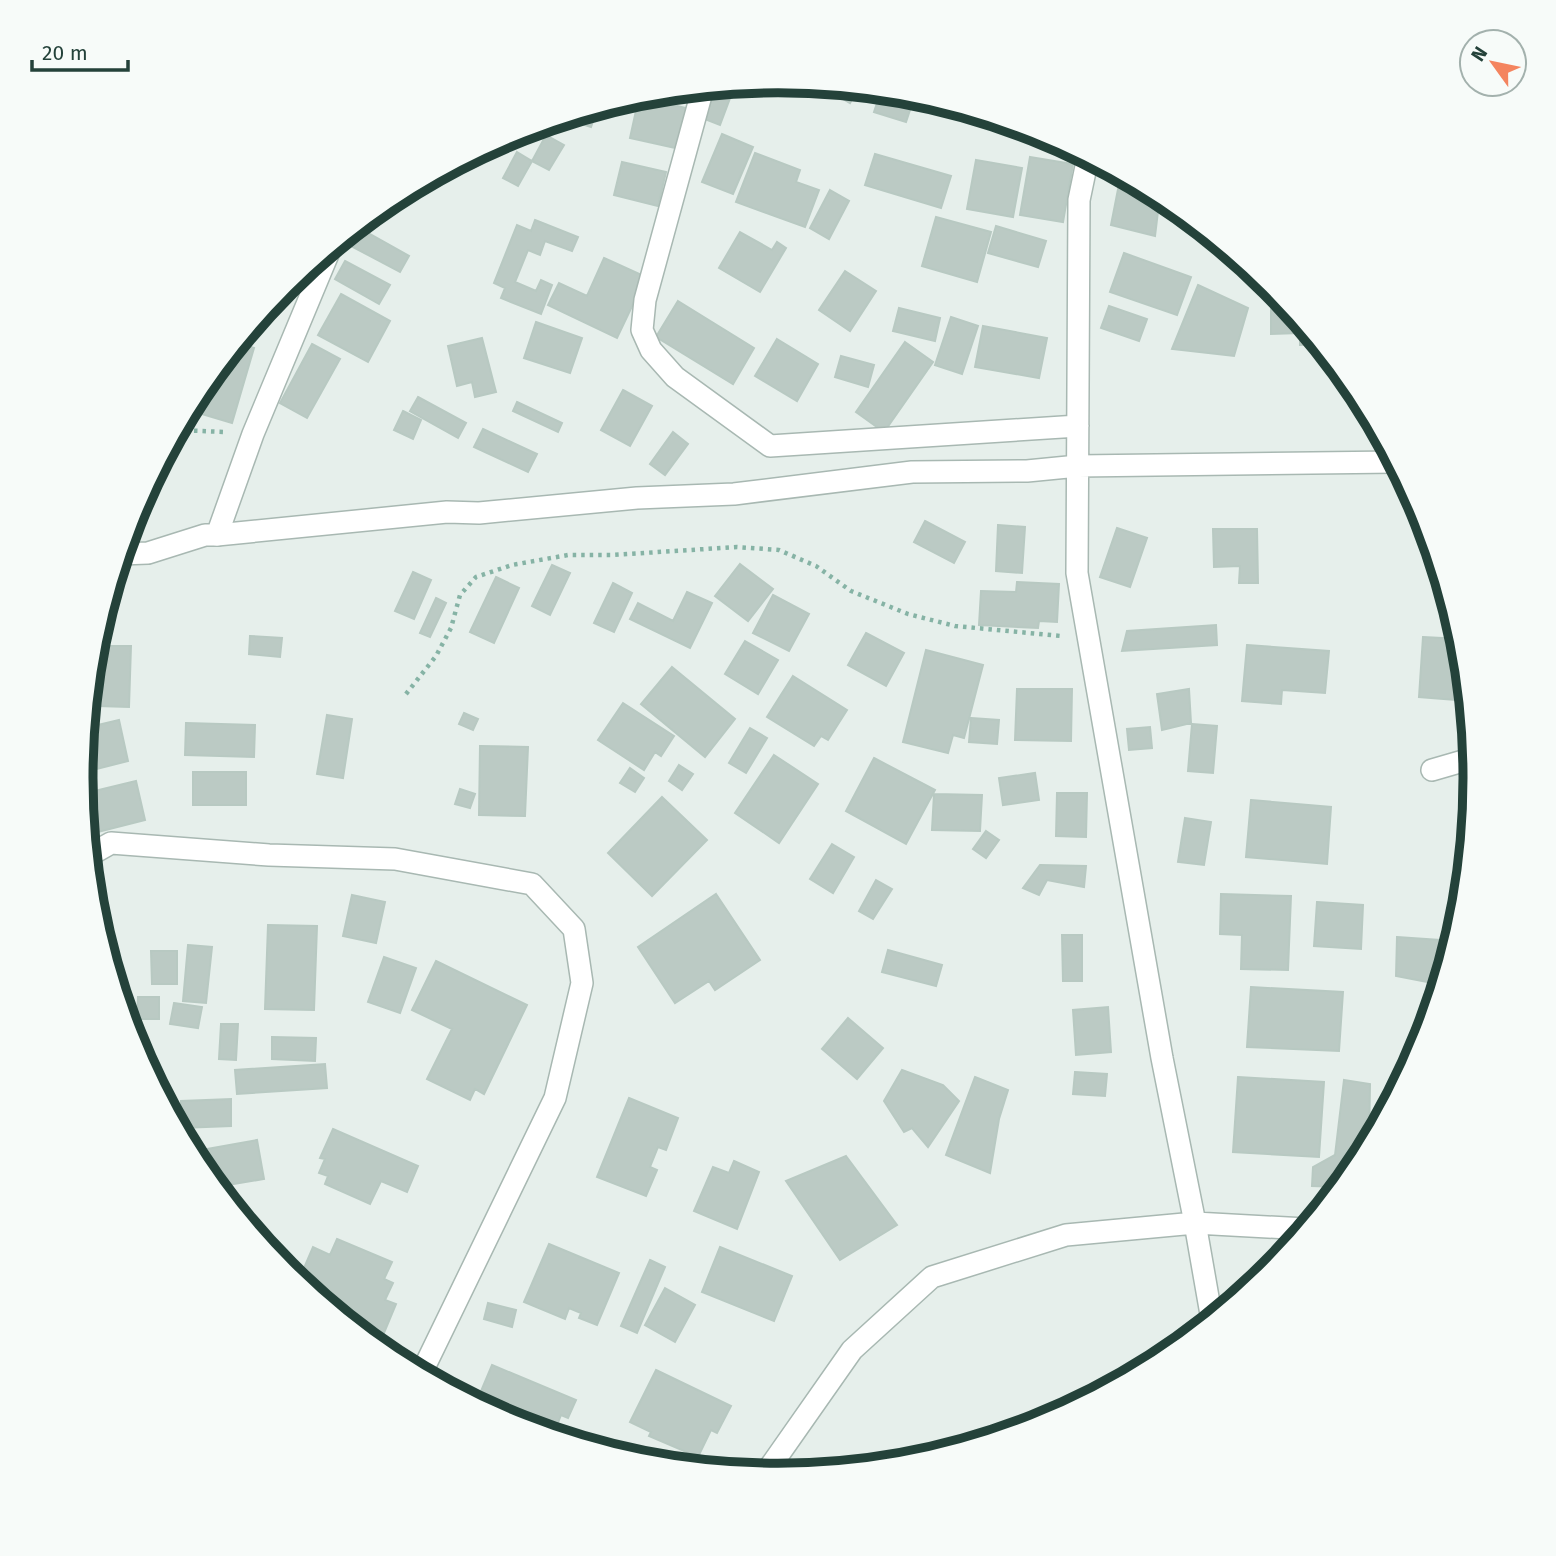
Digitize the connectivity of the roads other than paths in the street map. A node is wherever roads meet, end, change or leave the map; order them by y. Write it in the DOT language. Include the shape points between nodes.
graph roads {
  1 [pos="699,98"];
  2 [pos="1086,166"];
  3 [pos="323,265"];
  4 [pos="1078,426"];
  5 [pos="1386,462"];
  6 [pos="1078,466"];
  7 [pos="217,535"];
  8 [pos="131,554"];
  9 [pos="1463,761"];
  10 [pos="1432,770"];
  11 [pos="97,851"];
  12 [pos="1195,1223"];
  13 [pos="1294,1228"];
  14 [pos="1210,1309"];
  15 [pos="425,1365"];
  16 [pos="773,1463"];
  1 -- 4 [label="street" via="645,300 642,330 651,350 675,377 770,446"];
  2 -- 4 [label="street" via="1079,200"];
  3 -- 7 [label="street" via="253,434"];
  4 -- 6 [label="street"];
  5 -- 6 [label="street"];
  6 -- 7 [label="street" via="912,472 734,494 447,512"];
  6 -- 12 [label="street" via="1077,573"];
  7 -- 8 [label="street"];
  9 -- 10 [label="street"];
  11 -- 15 [label="street" via="111,843 396,859 532,884 574,929 582,983 555,1098"];
  12 -- 13 [label="street"];
  12 -- 14 [label="street"];
  12 -- 16 [label="street" via="1066,1235 932,1278 852,1350"];
}
